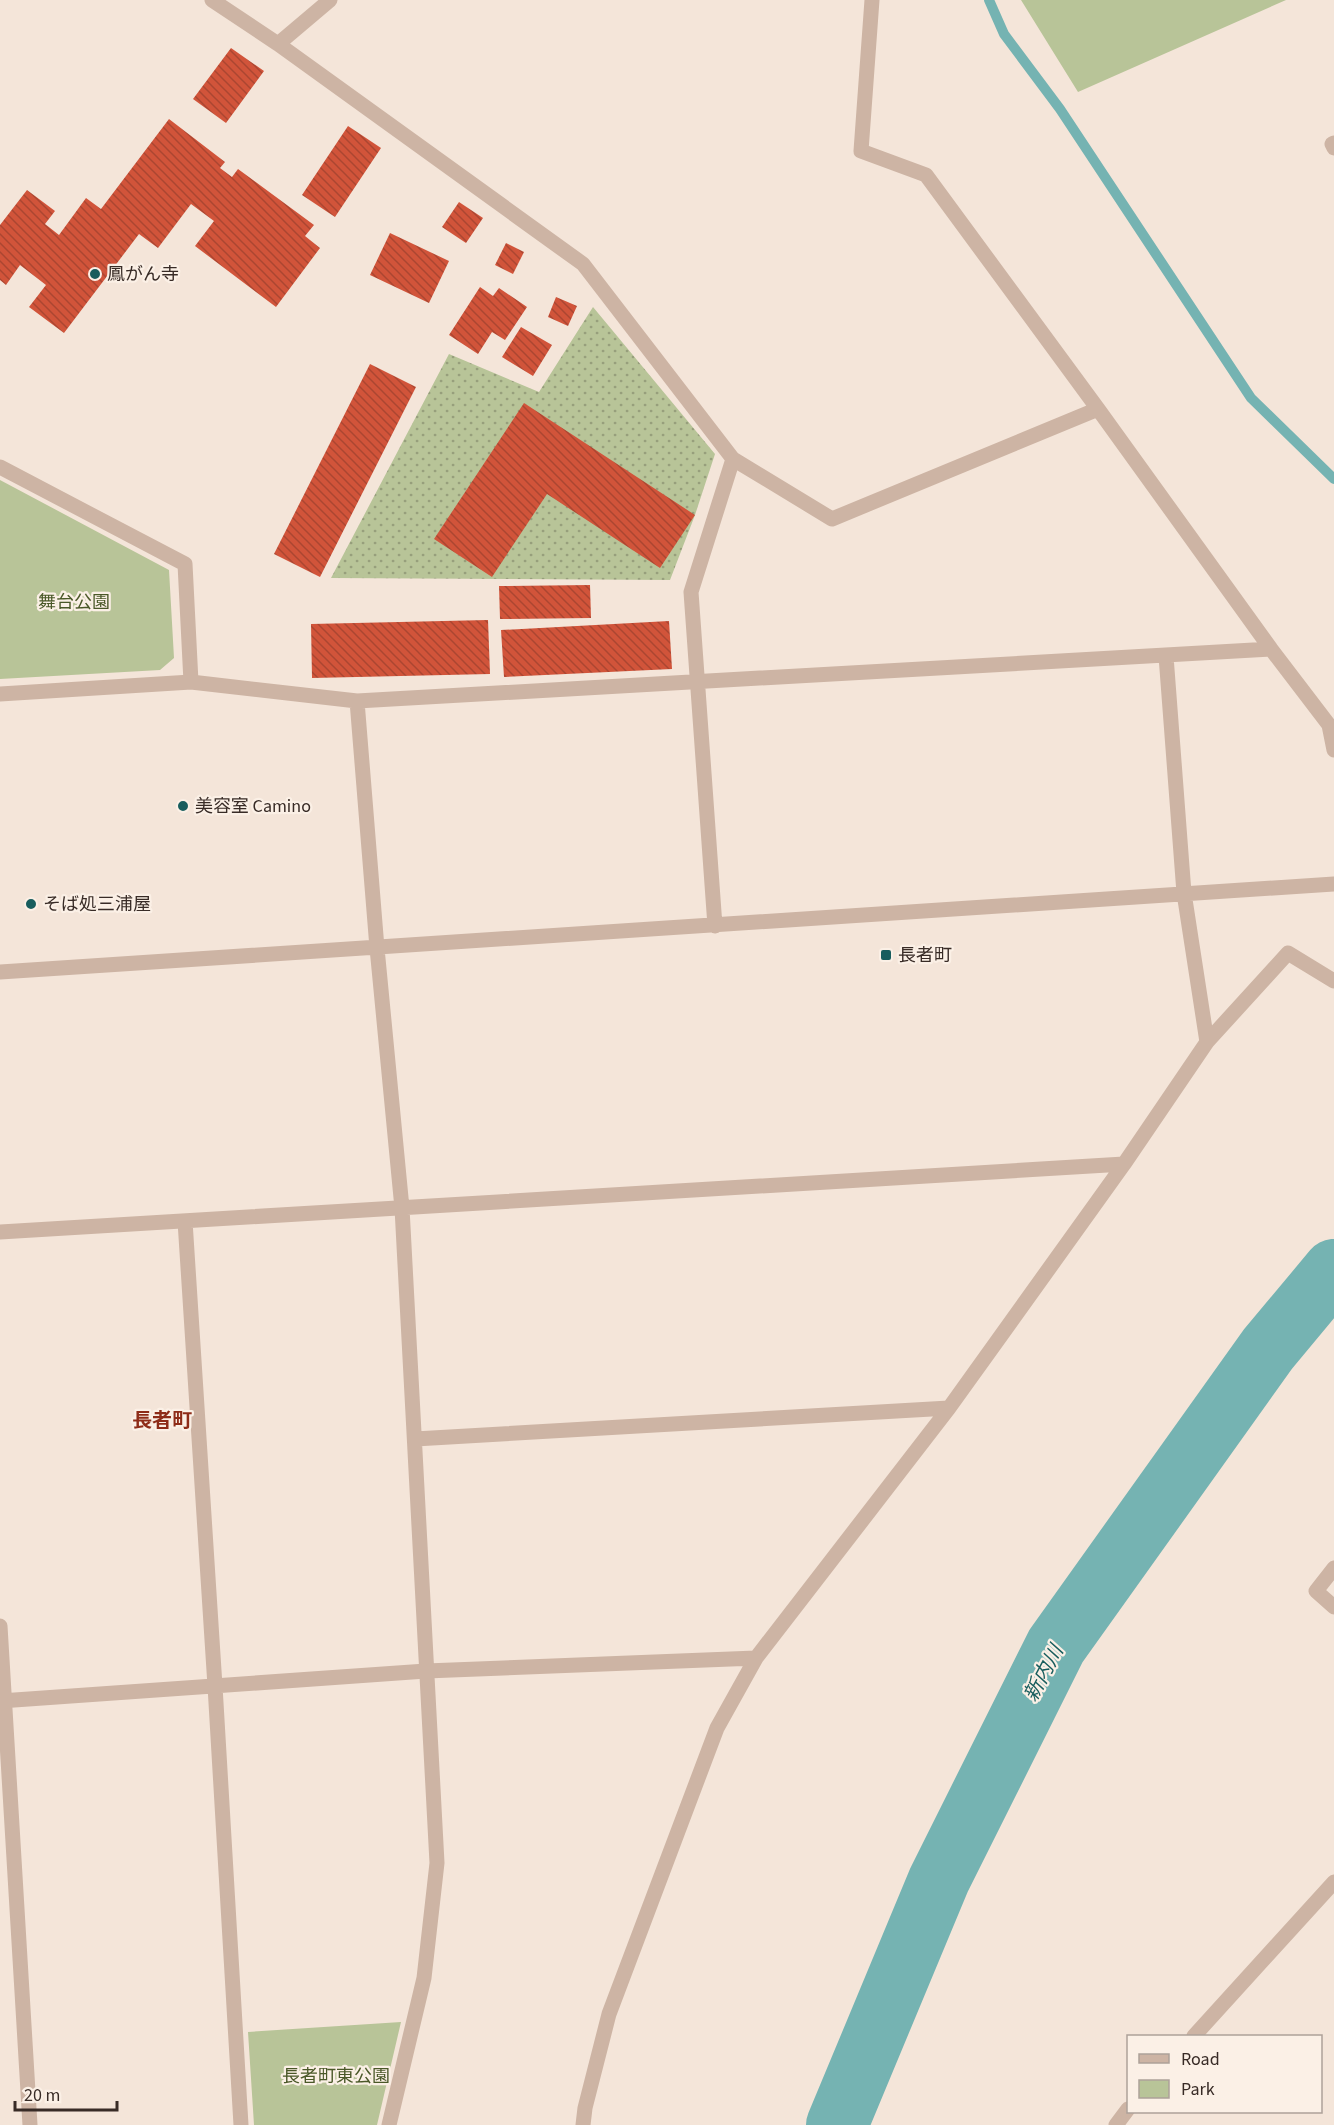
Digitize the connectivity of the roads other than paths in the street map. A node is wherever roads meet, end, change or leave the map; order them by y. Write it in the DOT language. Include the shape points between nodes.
graph roads {
  1 [pos="212,0"];
  2 [pos="330,0"];
  3 [pos="872,0"];
  4 [pos="278,44"];
  5 [pos="1334,142"];
  6 [pos="1334,148"];
  7 [pos="1098,409"];
  8 [pos="733,459"];
  9 [pos="0,467"];
  10 [pos="1271,650"];
  11 [pos="1166,656"];
  12 [pos="191,682"];
  13 [pos="699,682"];
  14 [pos="0,694"];
  15 [pos="357,701"];
  16 [pos="1334,750"];
  17 [pos="1334,884"];
  18 [pos="1184,893"];
  19 [pos="715,926"];
  20 [pos="377,948"];
  21 [pos="0,972"];
  22 [pos="1334,981"];
  23 [pos="1208,1042"];
  24 [pos="1124,1164"];
  25 [pos="402,1208"];
  26 [pos="185,1221"];
  27 [pos="0,1232"];
  28 [pos="949,1408"];
  29 [pos="415,1439"];
  30 [pos="1334,1568"];
  31 [pos="1334,1607"];
  32 [pos="0,1626"];
  33 [pos="756,1658"];
  34 [pos="426,1671"];
  35 [pos="215,1686"];
  36 [pos="3,1701"];
  37 [pos="1334,1882"];
  38 [pos="1196,2035"];
  39 [pos="1127,2110"];
  40 [pos="1112,2124"];
  41 [pos="30,2125"];
  42 [pos="241,2125"];
  43 [pos="389,2125"];
  44 [pos="583,2125"];
  1 -- 4 [label="street"];
  2 -- 4 [label="street"];
  3 -- 7 [label="street" via="861,151 926,175"];
  4 -- 8 [label="street" via="583,264"];
  5 -- 6 [label="street"];
  7 -- 8 [label="street" via="832,519"];
  7 -- 10 [label="street"];
  8 -- 13 [label="street" via="691,591"];
  9 -- 12 [label="street" via="185,564"];
  10 -- 11 [label="street"];
  10 -- 16 [label="street" via="1329,724"];
  11 -- 13 [label="street"];
  11 -- 18 [label="street"];
  12 -- 14 [label="street"];
  12 -- 15 [label="street"];
  13 -- 15 [label="street"];
  13 -- 19 [label="street"];
  15 -- 20 [label="street"];
  17 -- 18 [label="street"];
  18 -- 19 [label="street"];
  18 -- 23 [label="street"];
  19 -- 20 [label="street"];
  20 -- 21 [label="street"];
  20 -- 25 [label="street"];
  22 -- 23 [label="street" via="1288,953"];
  23 -- 24 [label="street"];
  24 -- 25 [label="street"];
  24 -- 28 [label="street"];
  25 -- 26 [label="street"];
  25 -- 29 [label="street"];
  26 -- 27 [label="street"];
  26 -- 35 [label="street"];
  28 -- 29 [label="street"];
  28 -- 33 [label="street"];
  29 -- 34 [label="street"];
  30 -- 31 [label="street" via="1316,1591"];
  32 -- 36 [label="street"];
  33 -- 34 [label="street"];
  33 -- 44 [label="street" via="717,1728 609,2014"];
  34 -- 35 [label="street"];
  34 -- 43 [label="street" via="437,1863 424,1978"];
  35 -- 36 [label="street"];
  35 -- 42 [label="street"];
  36 -- 41 [label="street"];
  37 -- 38 [label="street"];
  39 -- 40 [label="street"];
}
